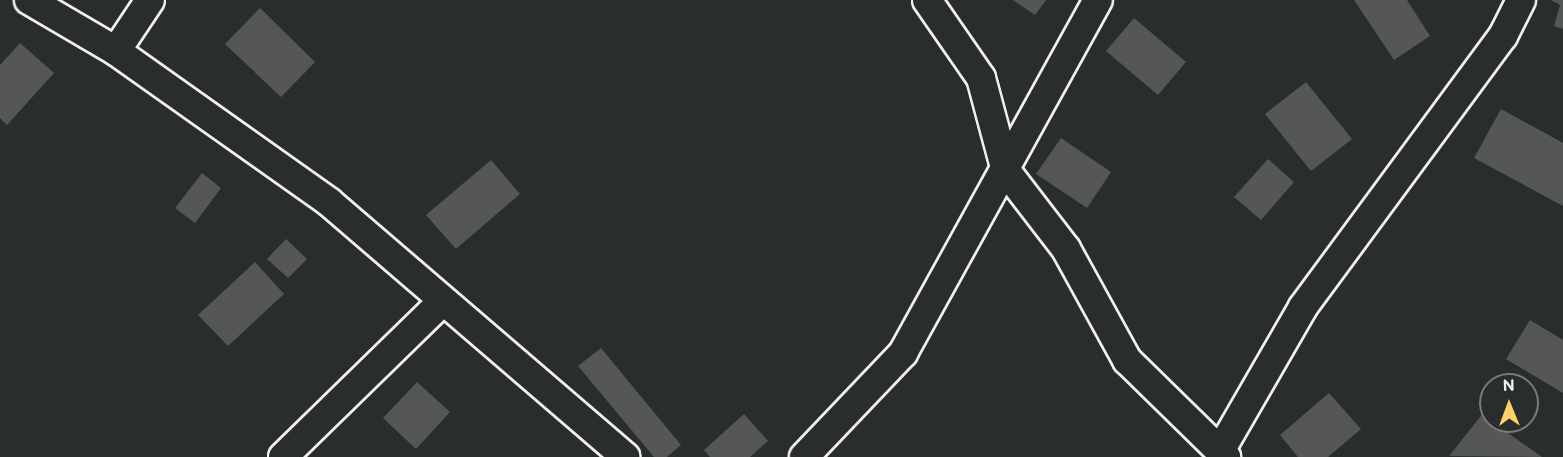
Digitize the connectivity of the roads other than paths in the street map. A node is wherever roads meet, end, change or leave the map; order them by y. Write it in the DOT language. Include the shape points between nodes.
graph roads {
  1 [pos="29,0"];
  2 [pos="150,0"];
  3 [pos="927,0"];
  4 [pos="1098,0"];
  5 [pos="1521,0"];
  6 [pos="116,51"];
  7 [pos="1006,171"];
  8 [pos="443,301"];
  9 [pos="1223,454"];
  10 [pos="283,457"];
  11 [pos="625,457"];
  12 [pos="804,457"];
  1 -- 6 [label="street"];
  2 -- 6 [label="street"];
  3 -- 7 [label="street" via="981,78"];
  4 -- 7 [label="street"];
  5 -- 9 [label="street" via="1503,36 1303,307"];
  6 -- 8 [label="street" via="329,202"];
  7 -- 9 [label="street" via="1066,249 1127,360"];
  7 -- 12 [label="street" via="903,353"];
  8 -- 10 [label="street"];
  8 -- 11 [label="street"];
}
